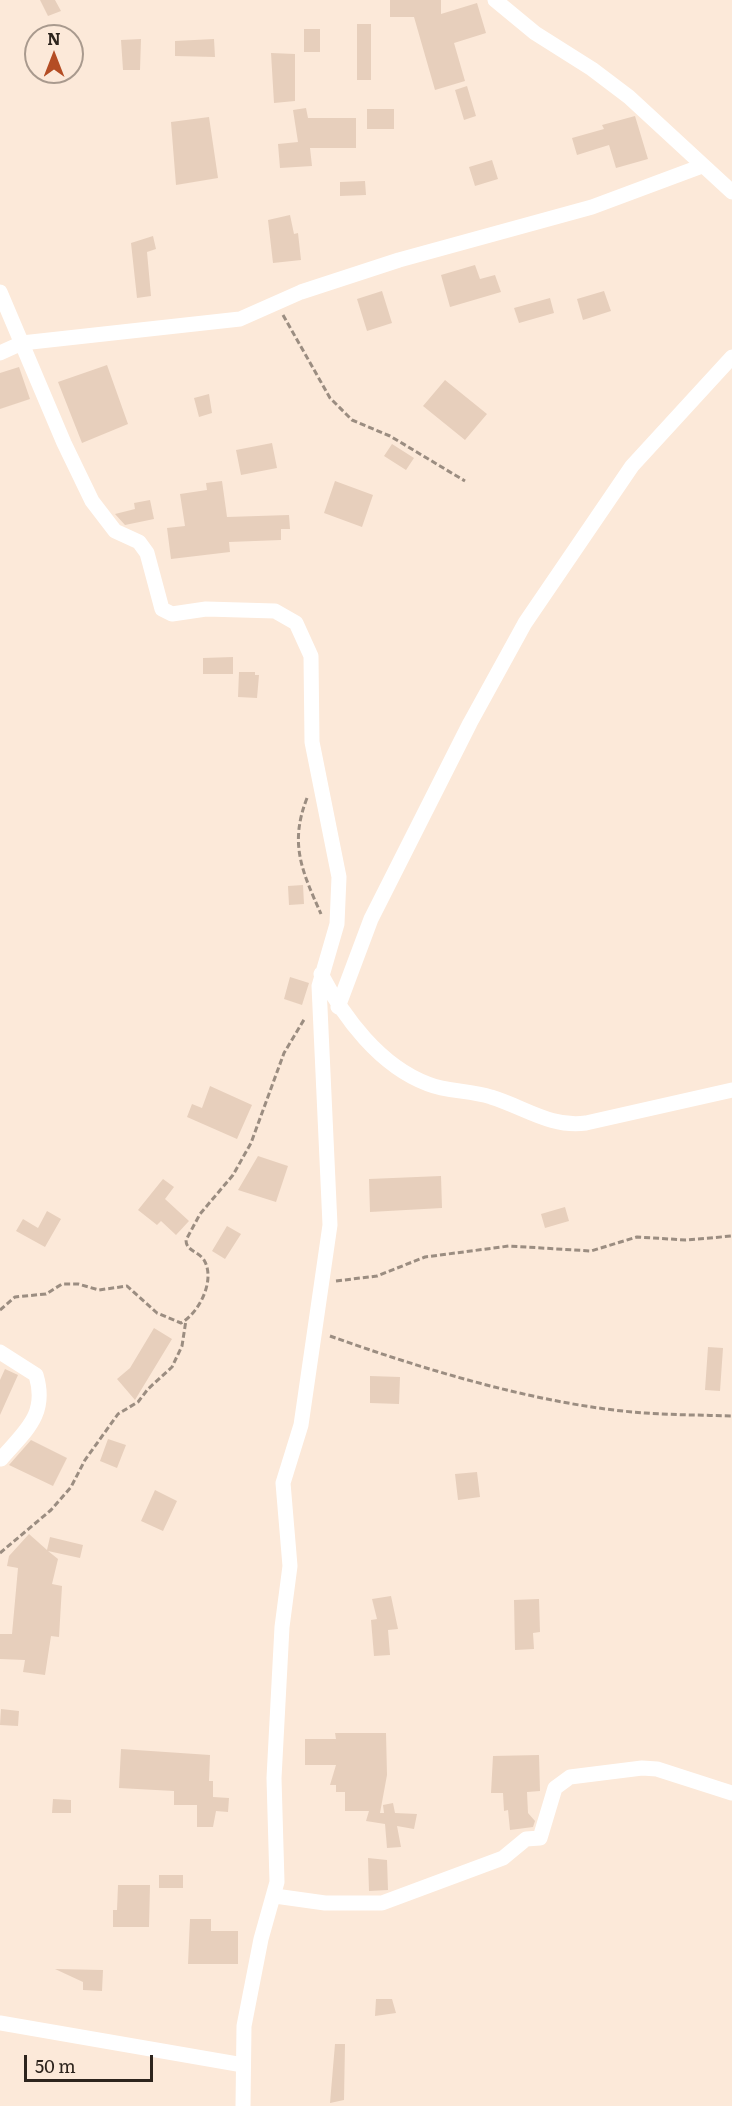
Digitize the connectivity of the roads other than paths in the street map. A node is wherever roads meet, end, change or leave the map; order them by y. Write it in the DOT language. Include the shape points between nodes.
graph roads {
  1 [pos="495,0"];
  2 [pos="702,166"];
  3 [pos="732,192"];
  4 [pos="0,292"];
  5 [pos="22,343"];
  6 [pos="0,353"];
  7 [pos="732,357"];
  8 [pos="321,974"];
  9 [pos="339,1007"];
  10 [pos="732,1090"];
  11 [pos="0,1352"];
  12 [pos="0,1462"];
  13 [pos="732,1793"];
  14 [pos="274,1896"];
  15 [pos="0,2023"];
  16 [pos="243,2065"];
  17 [pos="243,2106"];
  1 -- 2 [label="street" via="535,33 629,97"];
  2 -- 3 [label="street"];
  2 -- 5 [label="street" via="592,207 399,260 301,292 231,321"];
  4 -- 5 [label="street"];
  5 -- 6 [label="street"];
  5 -- 8 [label="street" via="92,501 115,531 139,542 147,553 162,609 172,614 206,609 275,611 296,623 311,656 312,742 339,878 337,924"];
  7 -- 9 [label="street" via="632,466 525,623 371,919"];
  8 -- 9 [label="street"];
  8 -- 14 [label="street" via="330,1225 301,1425 283,1483 290,1566 282,1627 274,1778 278,1859"];
  9 -- 10 [label="street" via="399,1070 428,1084 490,1096 562,1124 586,1123"];
  11 -- 12 [label="street" via="36,1375 40,1389 37,1416"];
  13 -- 14 [label="street" via="657,1769 570,1777 555,1788 540,1838 526,1839 503,1858 382,1903 325,1903"];
  14 -- 16 [label="street" via="244,2026"];
  15 -- 16 [label="street"];
  16 -- 17 [label="street"];
}
